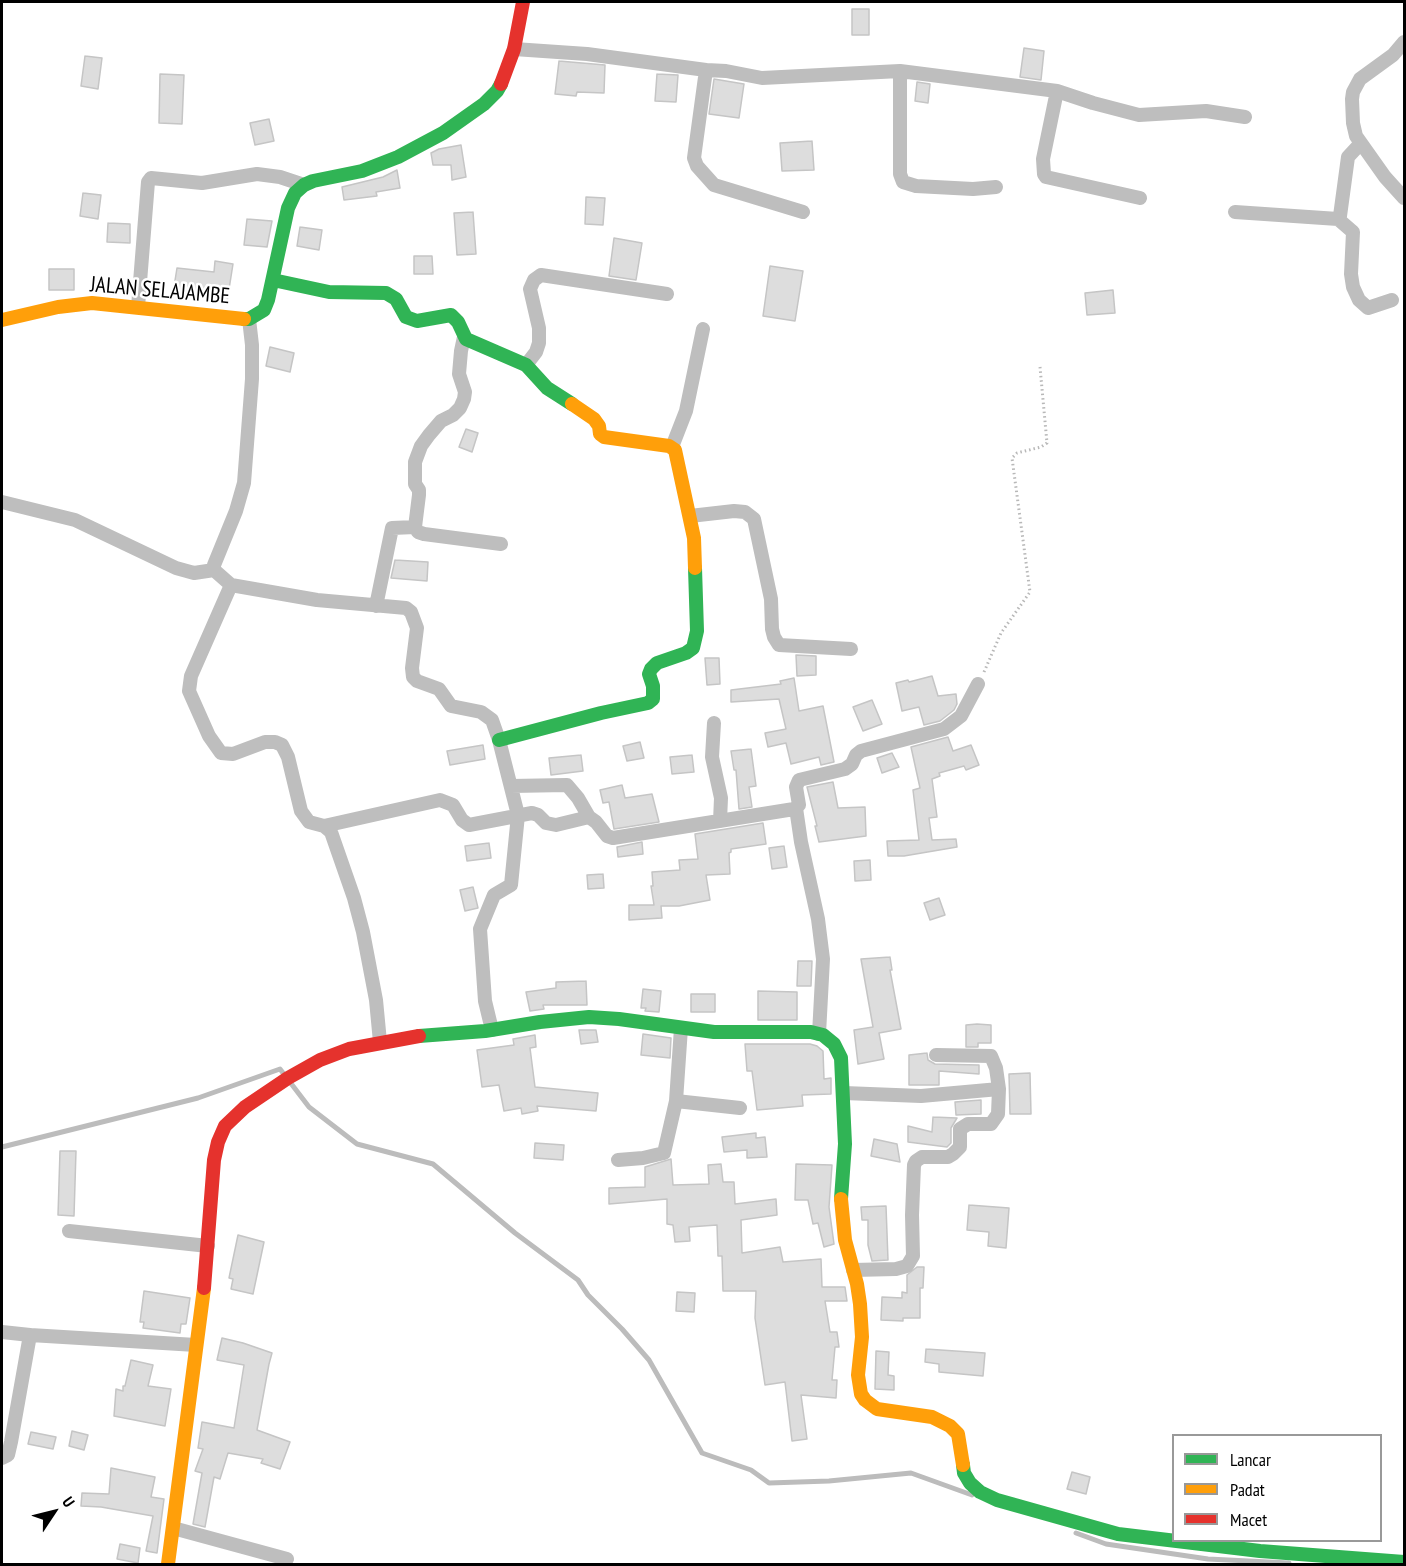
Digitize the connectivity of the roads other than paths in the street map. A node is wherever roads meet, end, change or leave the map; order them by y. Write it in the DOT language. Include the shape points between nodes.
graph roads {
  1 [pos="523,2"];
  2 [pos="1404,42"];
  3 [pos="514,49"];
  4 [pos="706,70"];
  5 [pos="900,71"];
  6 [pos="1057,91"];
  7 [pos="1245,117"];
  8 [pos="1361,143"];
  9 [pos="304,185"];
  10 [pos="996,188"];
  11 [pos="1140,198"];
  12 [pos="1404,198"];
  13 [pos="803,212"];
  14 [pos="1235,212"];
  15 [pos="1338,219"];
  16 [pos="273,280"];
  17 [pos="668,294"];
  18 [pos="1392,300"];
  19 [pos="138,307"];
  20 [pos="249,319"];
  21 [pos="2,320"];
  22 [pos="703,329"];
  23 [pos="464,337"];
  24 [pos="526,365"];
  25 [pos="672,447"];
  26 [pos="2,502"];
  27 [pos="690,516"];
  28 [pos="415,527"];
  29 [pos="501,544"];
  30 [pos="214,570"];
  31 [pos="231,585"];
  32 [pos="376,606"];
  33 [pos="851,649"];
  34 [pos="978,684"];
  35 [pos="714,723"];
  36 [pos="499,740"];
  37 [pos="511,786"];
  38 [pos="796,808"];
  39 [pos="518,815"];
  40 [pos="589,818"];
  41 [pos="720,821"];
  42 [pos="324,826"];
  43 [pos="681,1028"];
  44 [pos="492,1030"];
  45 [pos="819,1034"];
  46 [pos="380,1042"];
  47 [pos="936,1055"];
  48 [pos="999,1089"];
  49 [pos="844,1093"];
  50 [pos="676,1101"];
  51 [pos="740,1108"];
  52 [pos="618,1160"];
  53 [pos="69,1231"];
  54 [pos="208,1246"];
  55 [pos="853,1270"];
  56 [pos="2,1332"];
  57 [pos="30,1335"];
  58 [pos="196,1345"];
  59 [pos="2,1458"];
  60 [pos="173,1528"];
  61 [pos="1172,1540"];
  62 [pos="1185,1542"];
  63 [pos="287,1559"];
  64 [pos="1404,1562"];
  65 [pos="168,1564"];
  1 -- 3 [label="street"];
  2 -- 8 [label="street" via="1356,85 1352,117"];
  3 -- 4 [label="street"];
  3 -- 9 [label="street" via="497,91 463,120 373,167"];
  4 -- 5 [label="street" via="762,78"];
  4 -- 13 [label="street" via="696,166 714,185"];
  5 -- 6 [label="street"];
  5 -- 10 [label="street" via="903,182 916,186"];
  6 -- 7 [label="street" via="1138,115 1206,111"];
  6 -- 11 [label="street" via="1043,159 1046,177"];
  8 -- 12 [label="street"];
  8 -- 15 [label="street" via="1348,157"];
  9 -- 16 [label="street, JALAN SELAJAMBE" via="288,208"];
  9 -- 19 [label="street" via="257,174 202,183 150,178"];
  14 -- 15 [label="street"];
  15 -- 18 [label="street" via="1353,232 1351,274 1359,300 1368,308"];
  16 -- 20 [label="street, JALAN SELAJAMBE" via="264,310"];
  16 -- 23 [label="street" via="329,292 386,293 396,299 406,316 417,321 451,315"];
  17 -- 24 [label="street" via="541,275 530,289 539,342"];
  19 -- 20 [label="street, JALAN SELAJAMBE"];
  19 -- 21 [label="street, JALAN SELAJAMBE" via="82,303"];
  20 -- 30 [label="street" via="252,379 244,483"];
  22 -- 25 [label="street" via="686,411"];
  23 -- 24 [label="street"];
  23 -- 28 [label="street" via="459,374 464,399 460,408 429,435 415,462 419,495"];
  24 -- 25 [label="street" via="547,388 594,418 604,437"];
  25 -- 27 [label="street" via="678,455"];
  26 -- 30 [label="street" via="75,519 176,568 194,573"];
  27 -- 33 [label="street" via="734,511 745,512 754,519 771,598 772,629 779,645"];
  27 -- 36 [label="street" via="694,538 695,643 686,653 663,659 651,669 651,701"];
  28 -- 29 [label="street" via="424,534"];
  28 -- 32 [label="street" via="392,528"];
  30 -- 31 [label="street"];
  31 -- 32 [label="street"];
  31 -- 42 [label="street" via="193,670 189,692 221,753 233,754 265,742 282,745 301,811 309,822"];
  32 -- 36 [label="street" via="406,608 411,612 417,628 413,677 439,689 451,706 488,716"];
  34 -- 38 [label="street" via="966,710 944,729 861,751 845,769 799,780"];
  35 -- 41 [label="street" via="712,757 722,798"];
  36 -- 37 [label="street"];
  37 -- 39 [label="street"];
  37 -- 40 [label="street" via="567,784"];
  38 -- 41 [label="street"];
  38 -- 45 [label="street" via="823,959"];
  39 -- 40 [label="street" via="532,813 556,825"];
  39 -- 42 [label="street" via="469,825 453,805 440,800"];
  39 -- 44 [label="street" via="511,885 494,895 480,929 485,1001"];
  40 -- 41 [label="street" via="614,838"];
  42 -- 46 [label="street" via="336,844 358,913 375,992"];
  43 -- 44 [label="street" via="589,1017"];
  43 -- 45 [label="street"];
  43 -- 50 [label="street"];
  44 -- 46 [label="street"];
  45 -- 49 [label="street" via="838,1049"];
  46 -- 54 [label="street" via="320,1060 257,1098 231,1119 221,1133 216,1151"];
  47 -- 48 [label="street" via="991,1056"];
  48 -- 49 [label="street" via="921,1096"];
  48 -- 55 [label="street" via="998,1114 993,1123 964,1125 959,1133 960,1147 953,1154 916,1161 911,1262 902,1268"];
  49 -- 55 [label="street" via="841,1206"];
  50 -- 51 [label="street"];
  50 -- 52 [label="street" via="664,1154"];
  53 -- 54 [label="street"];
  54 -- 58 [label="street"];
  55 -- 61 [label="street" via="860,1304 858,1375 865,1400 877,1409 932,1418 950,1426 958,1434 964,1473 970,1483 997,1500 1118,1534"];
  56 -- 57 [label="street"];
  57 -- 58 [label="street"];
  57 -- 59 [label="street" via="11,1442 8,1455"];
  58 -- 60 [label="street"];
  60 -- 63 [label="street"];
  60 -- 65 [label="street"];
  62 -- 64 [label="street"];
}
